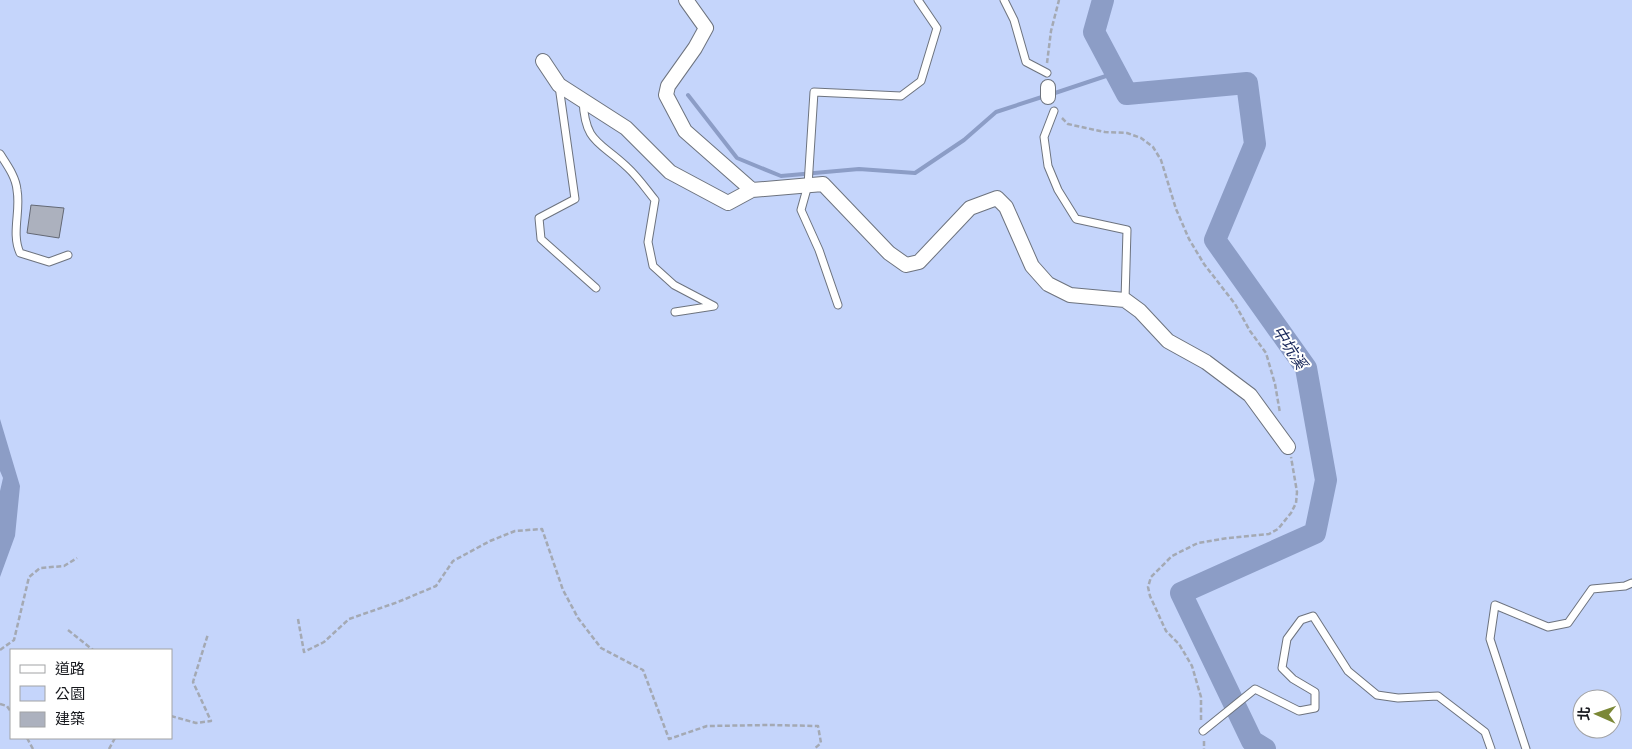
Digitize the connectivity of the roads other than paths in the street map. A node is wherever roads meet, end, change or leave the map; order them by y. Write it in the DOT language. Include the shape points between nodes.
graph roads {
  1 [pos="686,0"];
  2 [pos="918,0"];
  3 [pos="1004,0"];
  4 [pos="543,61"];
  5 [pos="559,85"];
  6 [pos="1048,86"];
  7 [pos="583,100"];
  8 [pos="1054,111"];
  9 [pos="0,154"];
  10 [pos="808,184"];
  11 [pos="752,190"];
  12 [pos="68,255"];
  13 [pos="596,288"];
  14 [pos="1125,300"];
  15 [pos="838,305"];
  16 [pos="675,312"];
  17 [pos="1288,448"];
  18 [pos="1632,583"];
  19 [pos="1203,731"];
  20 [pos="1491,749"];
  21 [pos="1526,749"];
  1 -- 11 [label="street" via="706,28 668,86 666,95 685,131"];
  2 -- 10 [label="lane" via="937,28 921,81 901,96 814,92"];
  3 -- 6 [label="lane" via="1014,20 1026,62"];
  4 -- 5 [label="street"];
  5 -- 7 [label="street"];
  5 -- 13 [label="lane" via="575,199 539,218 541,239"];
  7 -- 11 [label="street" via="626,128 670,172 728,203"];
  7 -- 16 [label="lane" via="584,119 594,140 628,168 655,200 648,242 653,266 674,285 714,306"];
  8 -- 14 [label="lane" via="1044,137 1048,166 1058,190 1076,219 1127,230"];
  9 -- 12 [label="lane" via="18,190 16,243 20,253 49,262"];
  10 -- 11 [label="street"];
  10 -- 14 [label="street" via="823,184 890,253 906,265 919,262 970,208 997,198 1006,207 1032,266 1048,284 1070,295"];
  10 -- 15 [label="lane" via="801,210"];
  14 -- 17 [label="street" via="1168,341 1206,362 1250,395"];
  18 -- 21 [label="lane" via="1592,589 1568,623 1548,627 1496,605 1490,639"];
  19 -- 20 [label="lane" via="1255,689 1299,711 1315,708 1315,692 1282,668 1287,639 1301,620 1313,616 1348,671 1377,695 1398,698 1438,696 1485,732"];
}
